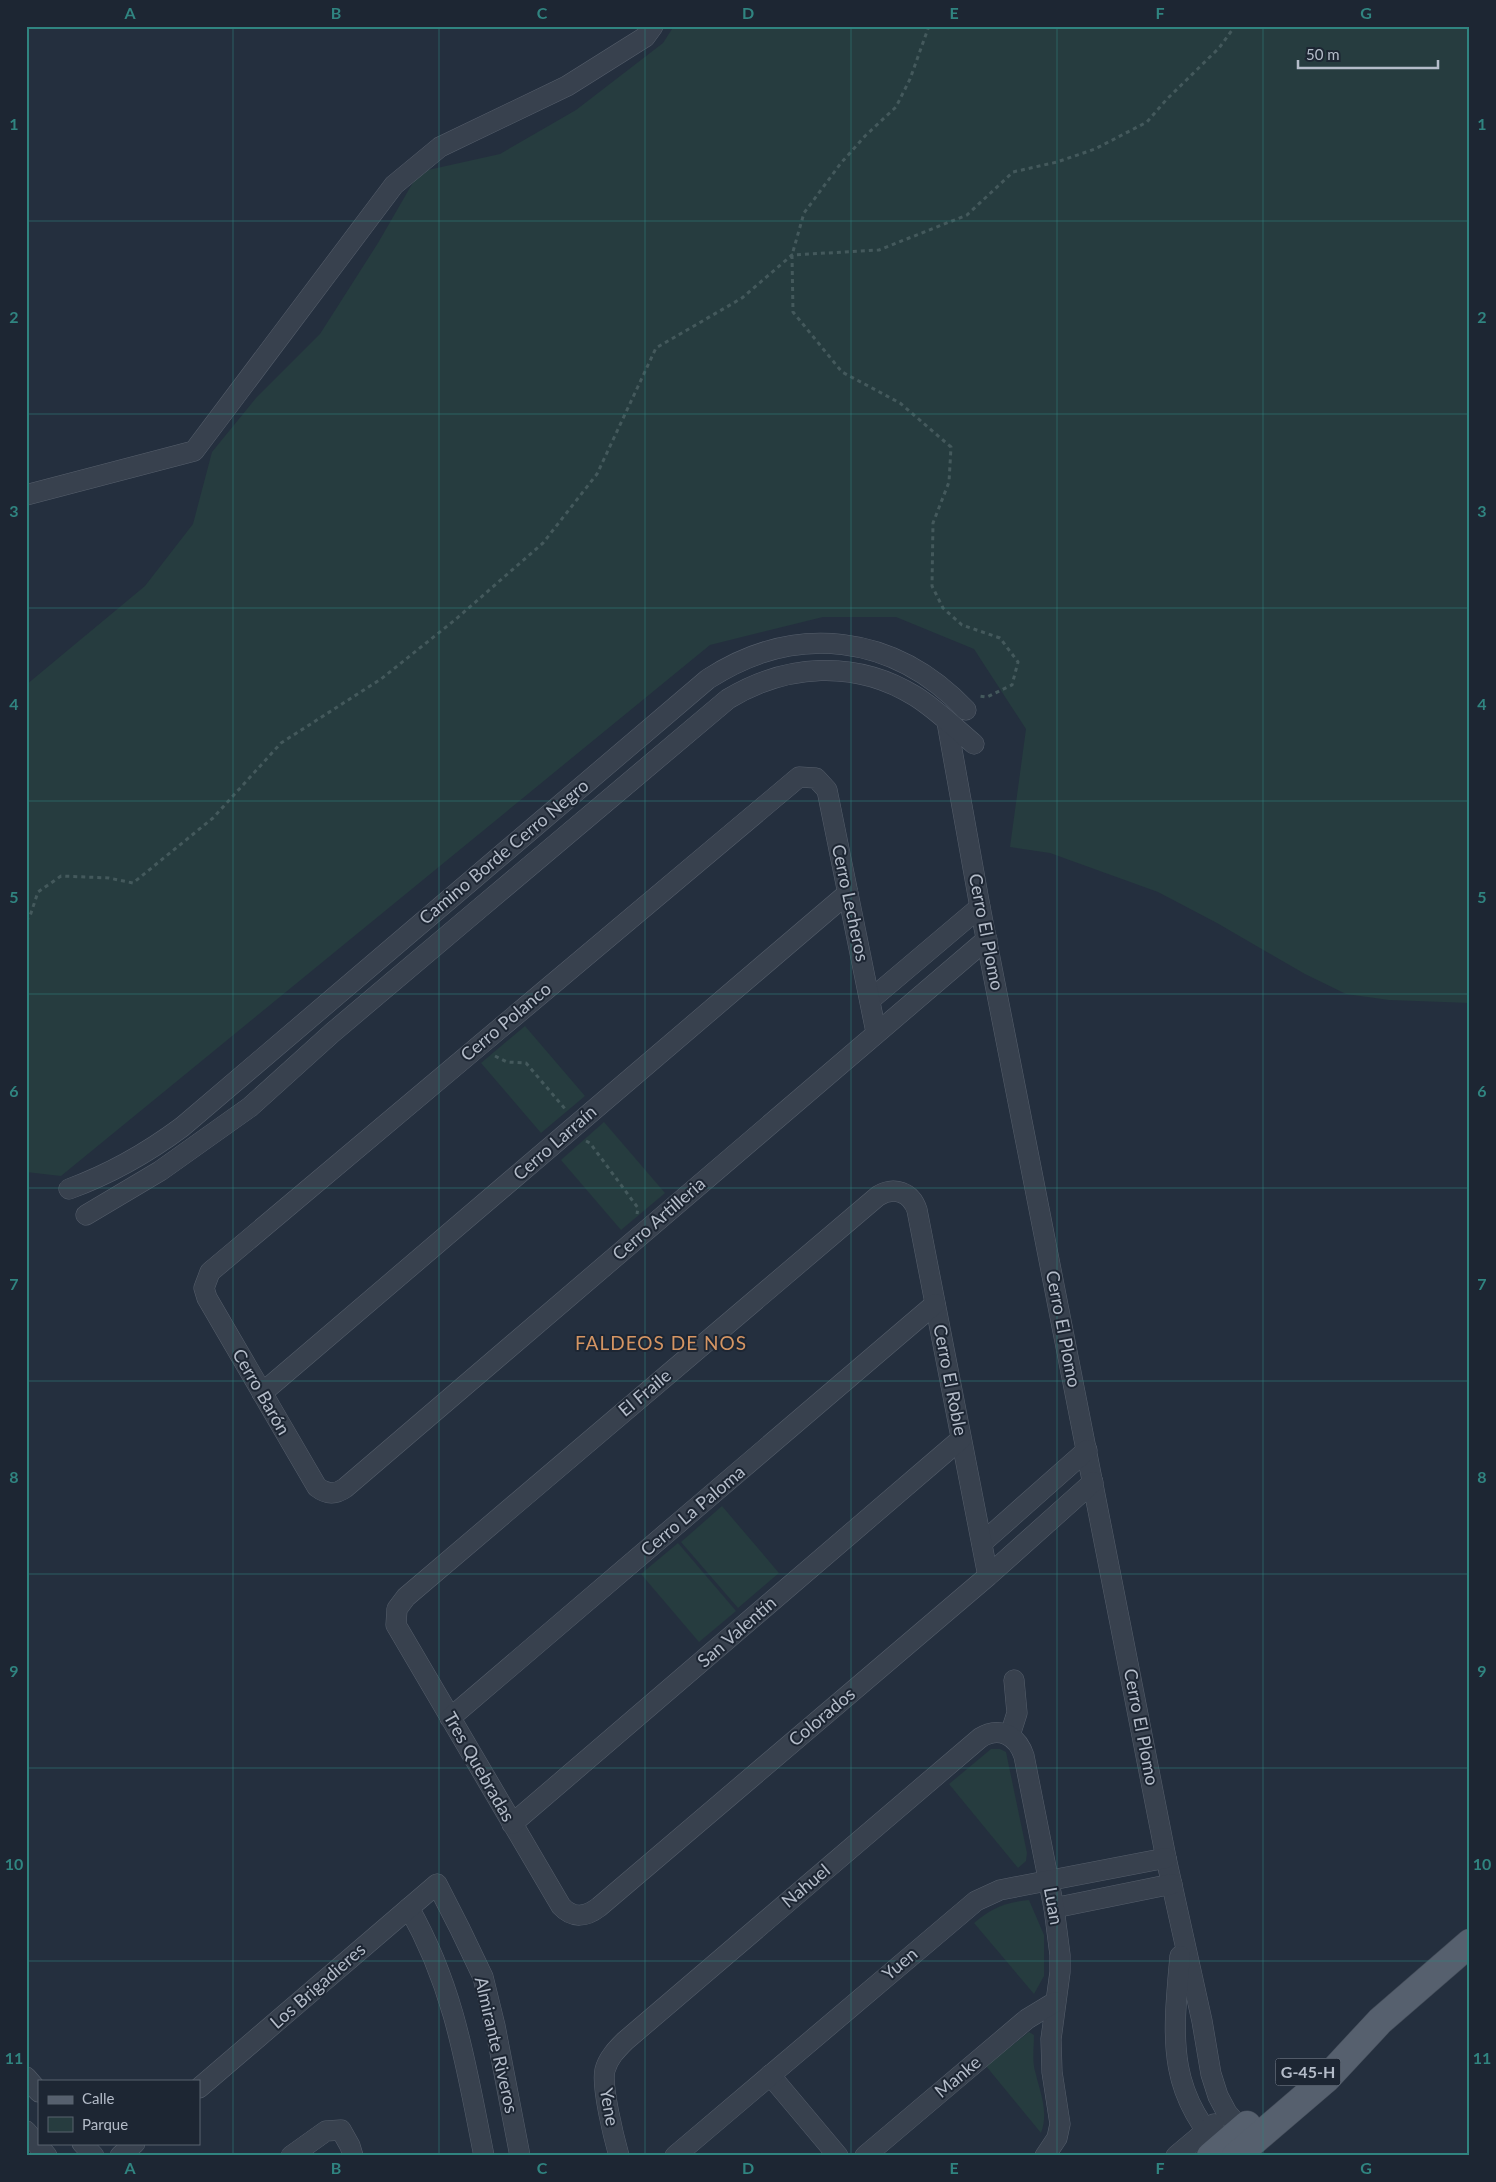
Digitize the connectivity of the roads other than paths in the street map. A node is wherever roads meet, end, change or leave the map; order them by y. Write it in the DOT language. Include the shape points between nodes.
graph roads {
  1 [pos="653,26"];
  2 [pos="26,495"];
  3 [pos="960,703"];
  4 [pos="946,722"];
  5 [pos="974,744"];
  6 [pos="816,778"];
  7 [pos="848,893"];
  8 [pos="980,907"];
  9 [pos="987,939"];
  10 [pos="870,1000"];
  11 [pos="876,1032"];
  12 [pos="900,1192"];
  13 [pos="205,1282"];
  14 [pos="935,1304"];
  15 [pos="262,1394"];
  16 [pos="961,1440"];
  17 [pos="1087,1450"];
  18 [pos="1093,1482"];
  19 [pos="329,1493"];
  20 [pos="1062,1510"];
  21 [pos="1100,1519"];
  22 [pos="982,1543"];
  23 [pos="988,1576"];
  24 [pos="397,1609"];
  25 [pos="1014,1680"];
  26 [pos="450,1718"];
  27 [pos="1010,1735"];
  28 [pos="512,1824"];
  29 [pos="1166,1858"];
  30 [pos="1048,1881"];
  31 [pos="436,1884"];
  32 [pos="1172,1884"];
  33 [pos="409,1908"];
  34 [pos="1054,1908"];
  35 [pos="577,1916"];
  36 [pos="1182,1936"];
  37 [pos="1470,1943"];
  38 [pos="1458,1964"];
  39 [pos="1054,2002"];
  40 [pos="610,2058"];
  41 [pos="770,2075"];
  42 [pos="200,2087"];
  43 [pos="26,2131"];
  44 [pos="1227,2141"];
  45 [pos="83,2144"];
  46 [pos="134,2144"];
  47 [pos="47,2156"];
  48 [pos="94,2156"];
  49 [pos="120,2156"];
  50 [pos="291,2156"];
  51 [pos="352,2156"];
  52 [pos="484,2156"];
  53 [pos="520,2156"];
  54 [pos="619,2156"];
  55 [pos="675,2156"];
  56 [pos="838,2156"];
  57 [pos="865,2156"];
  58 [pos="1045,2156"];
  59 [pos="1176,2156"];
  1 -- 2 [label="street" via="645,37 567,86 440,147 394,185 194,451"];
  3 -- 4 [label="street, Camino Borde Cerro Negro" via="922,672 904,662 849,645 815,643 786,646 765,651 726,668 708,679 594,774 182,1127 135,1159 77,1186 91,1212 190,1151 250,1107 480,908 745,689 782,675 822,669 842,670 899,687 916,696"];
  4 -- 5 [label="street, Camino Borde Cerro Negro"];
  4 -- 8 [label="street, Cerro El Plomo"];
  6 -- 7 [label="street, Cerro Lecheros" via="828,796"];
  6 -- 13 [label="street, Cerro Polanco" via="805,776 793,780 214,1268"];
  7 -- 10 [label="street, Cerro Lecheros"];
  7 -- 15 [label="street, Cerro Larraín"];
  8 -- 9 [label="street, Cerro El Plomo"];
  8 -- 10 [label="street"];
  9 -- 11 [label="street, Cerro Artilleria"];
  9 -- 17 [label="street, Cerro El Plomo"];
  10 -- 11 [label="street, Cerro Lecheros"];
  11 -- 19 [label="street, Cerro Artilleria" via="345,1488"];
  12 -- 14 [label="street, Cerro El Roble" via="915,1204"];
  12 -- 24 [label="street, El Fraile" via="885,1192 878,1196 406,1597"];
  13 -- 15 [label="street, Cerro Barón" via="207,1298"];
  14 -- 16 [label="street, Cerro El Roble"];
  14 -- 26 [label="street, Cerro La Paloma"];
  15 -- 19 [label="street, Cerro Barón" via="312,1482"];
  16 -- 22 [label="street, Cerro El Roble"];
  16 -- 28 [label="street, San Valentín"];
  17 -- 18 [label="street, Cerro El Plomo"];
  17 -- 22 [label="street"];
  18 -- 20 [label="street, Colorados"];
  18 -- 21 [label="street, Cerro El Plomo"];
  20 -- 21 [label="street" via="1087,1513"];
  20 -- 23 [label="street, Colorados"];
  21 -- 29 [label="street, Cerro El Plomo"];
  22 -- 23 [label="street, Cerro El Roble"];
  23 -- 35 [label="street, Colorados" via="599,1907 590,1914"];
  24 -- 26 [label="street, Tres Quebradas" via="399,1633"];
  25 -- 27 [label="street" via="1017,1712"];
  26 -- 28 [label="street, Tres Quebradas"];
  27 -- 30 [label="street, Luan" via="1024,1756"];
  27 -- 40 [label="street, Nahuel" via="995,1732 980,1738 625,2041"];
  28 -- 35 [label="street, Tres Quebradas" via="561,1906"];
  29 -- 30 [label="street, Yuen"];
  29 -- 32 [label="street, Cerro El Plomo"];
  30 -- 34 [label="street, Luan"];
  30 -- 41 [label="street, Yuen" via="1000,1890 976,1901"];
  31 -- 33 [label="street, Los Brigadieres"];
  31 -- 53 [label="street, Almirante Riveros" via="483,1977 496,2026"];
  32 -- 34 [label="street"];
  32 -- 36 [label="street, Cerro El Plomo"];
  33 -- 42 [label="street, Los Brigadieres"];
  33 -- 52 [label="street, Almirante Riveros" via="437,1962 455,2014"];
  34 -- 39 [label="street, Luan" via="1061,1965"];
  36 -- 44 [label="street, Cerro El Plomo"];
  36 -- 44 [label="street, Cerro El Plomo" via="1175,2050 1185,2093 1194,2114"];
  37 -- 38 [label="main road, G-45-H"];
  38 -- 44 [label="main road, G-45-H" via="1311,2070"];
  39 -- 57 [label="street, Manke" via="1027,2019"];
  39 -- 58 [label="street, Luan" via="1051,2056 1060,2124 1057,2138"];
  40 -- 54 [label="street, Yene" via="604,2084"];
  41 -- 55 [label="street, Yuen"];
  41 -- 56 [label="street"];
  43 -- 47 [label="street"];
  44 -- 59 [label="street"];
  45 -- 48 [label="street"];
  46 -- 49 [label="street"];
  50 -- 51 [label="street" via="326,2131 341,2130"];
}
